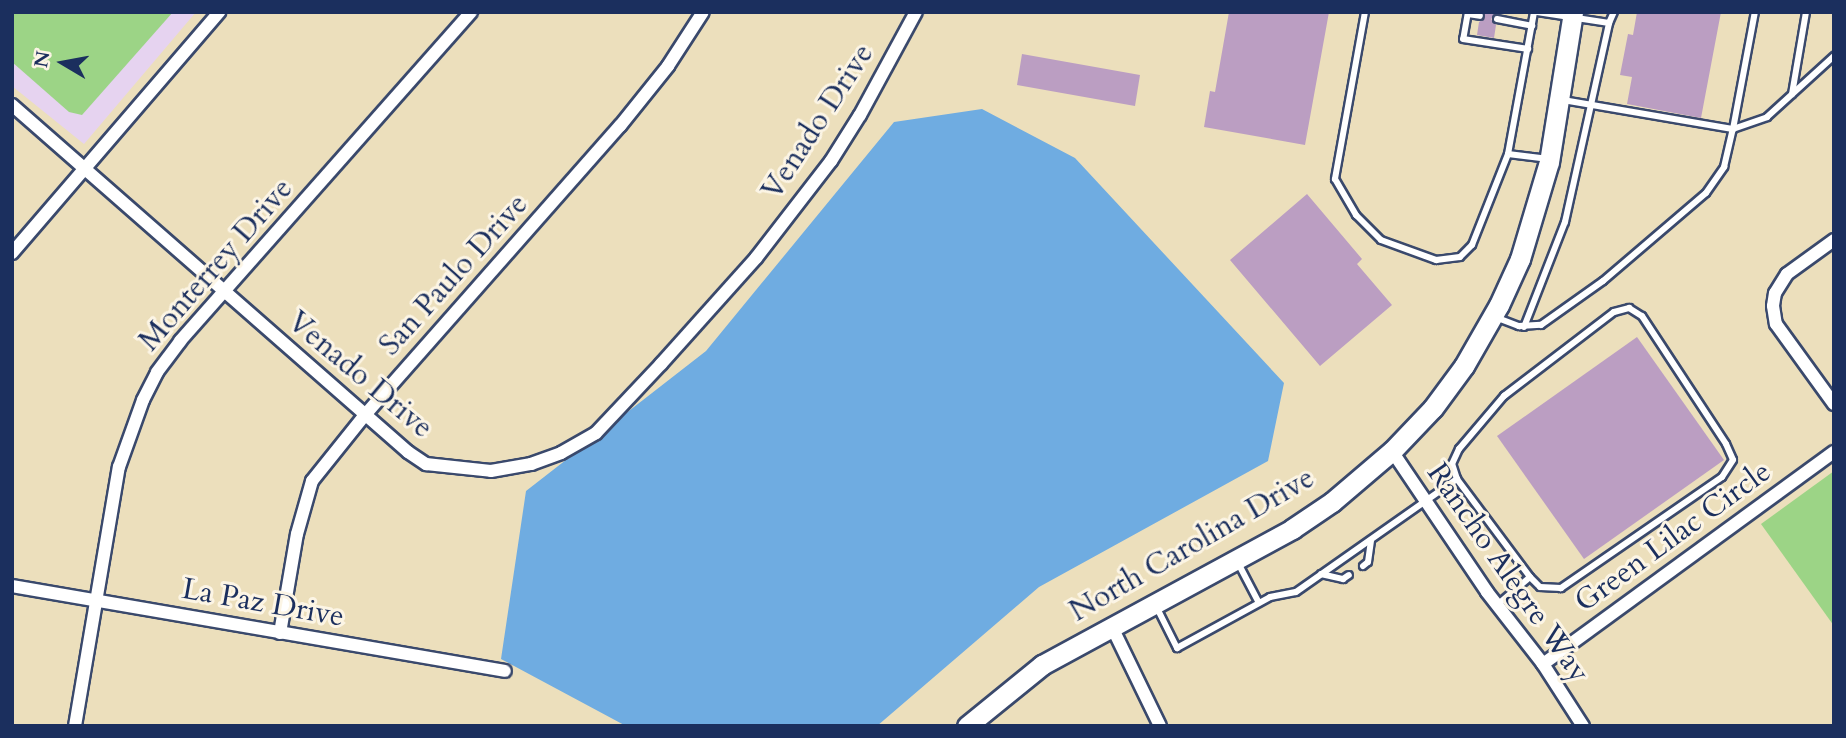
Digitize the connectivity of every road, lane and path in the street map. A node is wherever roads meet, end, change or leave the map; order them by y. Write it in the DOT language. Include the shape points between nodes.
graph roads {
  1 [pos="219,12"];
  2 [pos="471,12"];
  3 [pos="703,12"];
  4 [pos="916,12"];
  5 [pos="1365,12"];
  6 [pos="1536,12"];
  7 [pos="1614,12"];
  8 [pos="1755,12"];
  9 [pos="1806,12"];
  10 [pos="1468,13"];
  11 [pos="1572,15"];
  12 [pos="1480,16"];
  13 [pos="1497,19"];
  14 [pos="1609,23"];
  15 [pos="1532,26"];
  16 [pos="1528,49"];
  17 [pos="1834,56"];
  18 [pos="1792,94"];
  19 [pos="1558,99"];
  20 [pos="12,105"];
  21 [pos="1591,106"];
  22 [pos="1733,129"];
  23 [pos="1508,154"];
  24 [pos="1549,159"];
  25 [pos="83,168"];
  26 [pos="1834,240"];
  27 [pos="12,253"];
  28 [pos="224,292"];
  29 [pos="1492,316"];
  30 [pos="1524,327"];
  31 [pos="1834,404"];
  32 [pos="363,416"];
  33 [pos="1392,451"];
  34 [pos="1834,452"];
  35 [pos="1457,479"];
  36 [pos="1425,503"];
  37 [pos="1370,540"];
  38 [pos="1236,559"];
  39 [pos="1363,566"];
  40 [pos="1321,574"];
  41 [pos="1349,575"];
  42 [pos="1530,577"];
  43 [pos="12,586"];
  44 [pos="95,601"];
  45 [pos="1154,602"];
  46 [pos="1259,603"];
  47 [pos="1497,605"];
  48 [pos="1111,625"];
  49 [pos="280,633"];
  50 [pos="1543,664"];
  51 [pos="505,671"];
  52 [pos="75,726"];
  53 [pos="967,726"];
  54 [pos="1160,726"];
  55 [pos="1583,726"];
  1 -- 25 [label="street"];
  2 -- 28 [label="street, Monterrey Drive"];
  3 -- 32 [label="street, San Paulo Drive" via="620,127"];
  4 -- 32 [label="street, Venado Drive" via="831,161 756,258 596,433 541,461 491,471 426,464"];
  5 -- 23 [label="lane" via="1335,179 1356,215 1381,240 1436,260 1460,257 1472,245"];
  6 -- 11 [label="lane"];
  6 -- 15 [label="lane"];
  7 -- 14 [label="lane"];
  8 -- 22 [label="lane"];
  9 -- 18 [label="lane"];
  10 -- 12 [label="lane"];
  10 -- 16 [label="lane" via="1464,39"];
  11 -- 14 [label="lane"];
  11 -- 19 [label="main road, North Carolina Drive"];
  13 -- 15 [label="lane"];
  14 -- 21 [label="lane"];
  15 -- 16 [label="lane"];
  16 -- 23 [label="lane"];
  17 -- 18 [label="lane"];
  18 -- 22 [label="lane" via="1767,117"];
  19 -- 21 [label="lane"];
  19 -- 24 [label="main road, North Carolina Drive"];
  20 -- 25 [label="street, Venado Drive"];
  21 -- 22 [label="lane"];
  21 -- 30 [label="lane" via="1565,222"];
  22 -- 30 [label="lane" via="1724,167 1706,193 1603,281 1541,325"];
  23 -- 24 [label="lane"];
  24 -- 29 [label="main road, North Carolina Drive" via="1520,259"];
  25 -- 27 [label="street"];
  25 -- 28 [label="street, Venado Drive"];
  26 -- 31 [label="street" via="1787,274 1773,306 1776,324"];
  28 -- 32 [label="street, Venado Drive"];
  28 -- 44 [label="street, Monterrey Drive" via="180,341 143,400 116,479"];
  29 -- 30 [label="lane"];
  29 -- 33 [label="main road, North Carolina Drive" via="1448,387"];
  32 -- 49 [label="street, San Paulo Drive" via="325,462 305,498"];
  33 -- 36 [label="street, Rancho Alegre Way"];
  33 -- 38 [label="main road, North Carolina Drive" via="1332,502"];
  34 -- 50 [label="street, Green Lilac Circle"];
  35 -- 36 [label="lane"];
  35 -- 42 [label="lane"];
  35 -- 42 [label="lane" via="1452,464 1459,449 1504,397 1614,312 1629,307 1642,316 1733,460 1721,477 1561,588 1540,587"];
  36 -- 37 [label="lane"];
  36 -- 47 [label="street, Rancho Alegre Way"];
  37 -- 39 [label="lane" via="1368,562"];
  37 -- 40 [label="lane"];
  38 -- 45 [label="main road, North Carolina Drive"];
  38 -- 46 [label="lane"];
  40 -- 41 [label="lane" via="1343,579"];
  40 -- 46 [label="lane" via="1296,592"];
  42 -- 47 [label="lane"];
  43 -- 44 [label="street, La Paz Drive"];
  44 -- 49 [label="street, La Paz Drive"];
  44 -- 52 [label="street, Monterrey Drive"];
  45 -- 46 [label="lane" via="1177,648"];
  45 -- 48 [label="main road, North Carolina Drive"];
  47 -- 50 [label="street, Rancho Alegre Way"];
  48 -- 53 [label="main road, North Carolina Drive" via="1042,665"];
  48 -- 54 [label="street"];
  49 -- 51 [label="street, La Paz Drive"];
  50 -- 55 [label="street, Rancho Alegre Way"];
}
